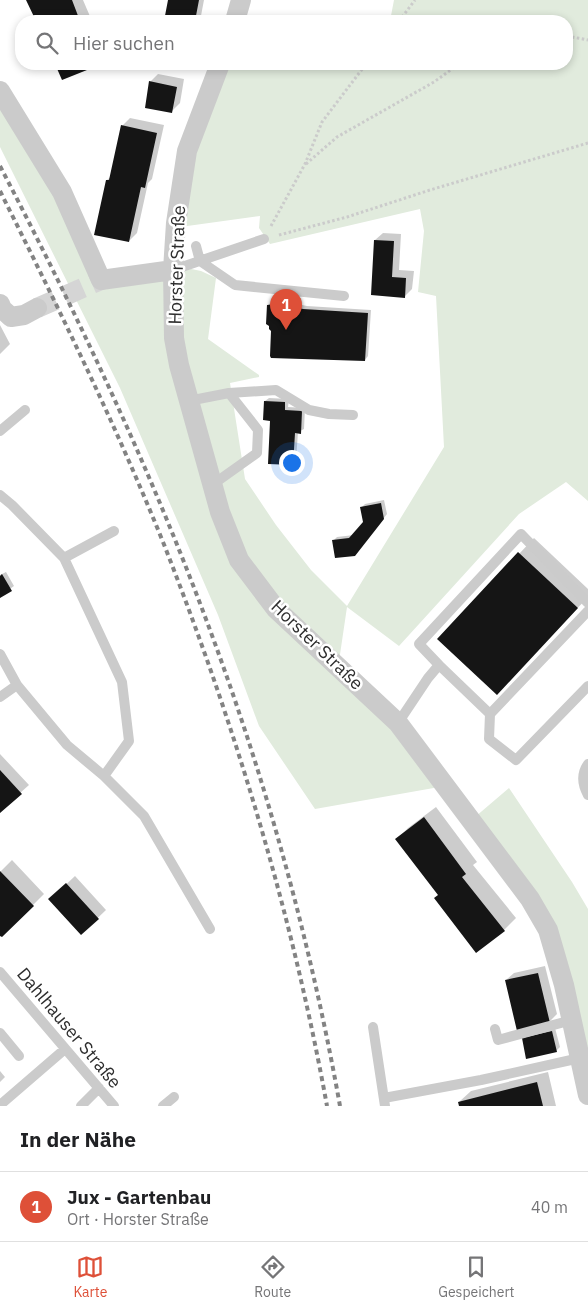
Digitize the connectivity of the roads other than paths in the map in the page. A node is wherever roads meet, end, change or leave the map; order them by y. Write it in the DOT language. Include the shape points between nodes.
graph roads {
  1 [pos="241,0"];
  2 [pos="237,15"];
  3 [pos="218,70"];
  4 [pos="0,91"];
  5 [pos="264,239"];
  6 [pos="196,246"];
  7 [pos="200,261"];
  8 [pos="174,270"];
  9 [pos="344,296"];
  10 [pos="0,304"];
  11 [pos="36,308"];
  12 [pos="229,393"];
  13 [pos="188,400"];
  14 [pos="25,410"];
  15 [pos="353,415"];
  16 [pos="0,431"];
  17 [pos="212,484"];
  18 [pos="0,495"];
  19 [pos="114,531"];
  20 [pos="64,558"];
  21 [pos="588,602"];
  22 [pos="588,611"];
  23 [pos="0,654"];
  24 [pos="439,665"];
  25 [pos="17,685"];
  26 [pos="588,686"];
  27 [pos="0,697"];
  28 [pos="490,714"];
  29 [pos="398,722"];
  30 [pos="588,764"];
  31 [pos="104,776"];
  32 [pos="588,795"];
  33 [pos="210,929"];
  34 [pos="0,972"];
  35 [pos="572,1020"];
  36 [pos="373,1027"];
  37 [pos="495,1029"];
  38 [pos="0,1033"];
  39 [pos="65,1049"];
  40 [pos="19,1056"];
  41 [pos="580,1058"];
  42 [pos="99,1088"];
  43 [pos="588,1095"];
  44 [pos="174,1096"];
  45 [pos="385,1102"];
  46 [pos="0,1105"];
  47 [pos="81,1106"];
  48 [pos="114,1106"];
  49 [pos="163,1106"];
  1 -- 2 [label="street"];
  3 -- 8 [label="street, Horster Straße" via="187,151 176,223"];
  4 -- 8 [label="street" via="62,192 101,280"];
  5 -- 7 [label="lane"];
  6 -- 7 [label="lane"];
  7 -- 8 [label="lane"];
  7 -- 9 [label="lane" via="235,285"];
  8 -- 13 [label="street, Horster Straße" via="174,338"];
  10 -- 11 [label="street" via="11,316 24,315"];
  12 -- 13 [label="lane"];
  12 -- 15 [label="lane" via="276,390 309,410"];
  12 -- 17 [label="lane" via="258,430 257,453"];
  13 -- 17 [label="street, Horster Straße"];
  14 -- 16 [label="lane"];
  17 -- 29 [label="street, Horster Straße" via="239,560 276,609"];
  18 -- 20 [label="lane"];
  19 -- 20 [label="lane"];
  20 -- 31 [label="lane" via="122,682 129,741"];
  21 -- 24 [label="lane" via="521,534 418,644"];
  22 -- 28 [label="lane"];
  23 -- 25 [label="lane"];
  24 -- 28 [label="lane"];
  24 -- 29 [label="lane"];
  25 -- 27 [label="lane"];
  25 -- 31 [label="lane" via="67,745"];
  26 -- 28 [label="lane" via="516,760 489,739"];
  29 -- 35 [label="street, Horster Straße" via="530,898 548,930"];
  30 -- 32 [label="lane" via="582,777"];
  31 -- 33 [label="lane" via="144,816"];
  34 -- 39 [label="lane, Dahlhauser Straße"];
  35 -- 37 [label="lane" via="498,1040"];
  35 -- 41 [label="street, Horster Straße"];
  36 -- 45 [label="lane"];
  38 -- 40 [label="lane"];
  39 -- 42 [label="lane, Dahlhauser Straße"];
  39 -- 46 [label="lane"];
  41 -- 43 [label="street, Horster Straße"];
  41 -- 45 [label="lane"];
  42 -- 47 [label="lane"];
  42 -- 48 [label="lane, Dahlhauser Straße"];
  44 -- 49 [label="lane"];
}
